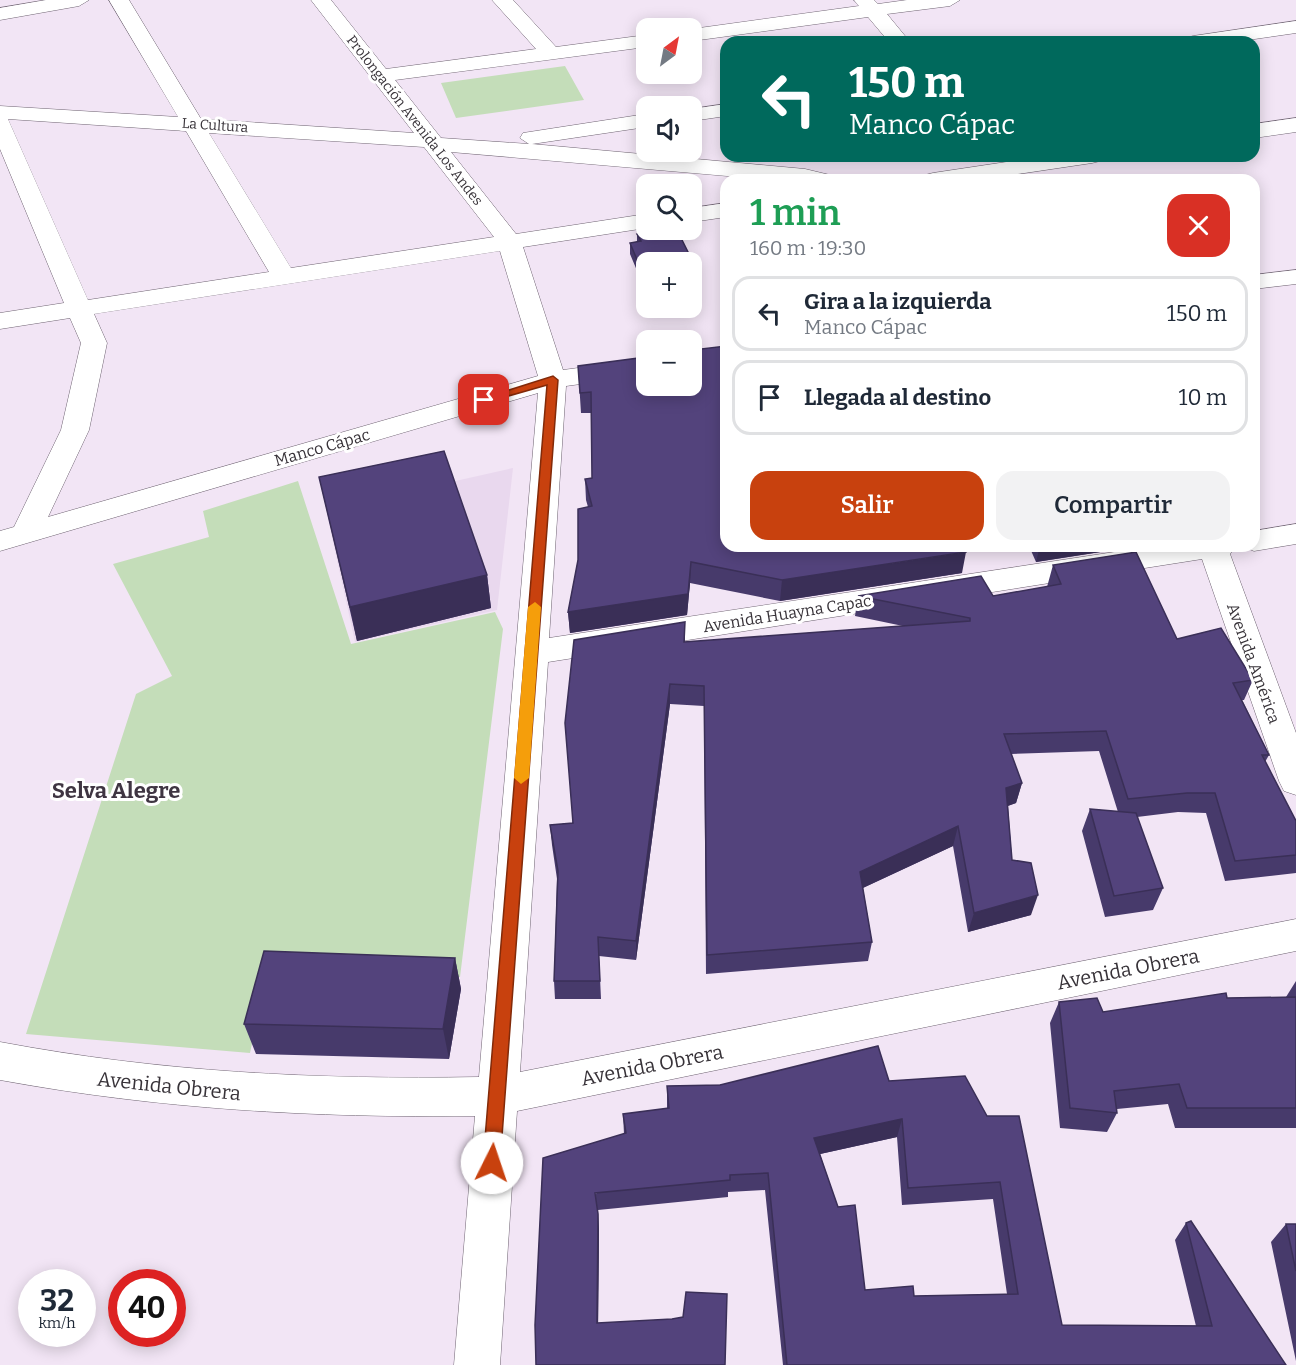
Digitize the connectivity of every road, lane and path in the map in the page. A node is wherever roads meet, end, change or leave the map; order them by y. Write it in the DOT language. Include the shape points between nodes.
graph roads {
  1 [pos="79,0"];
  2 [pos="119,0"];
  3 [pos="321,0"];
  4 [pos="501,0"];
  5 [pos="950,0"];
  6 [pos="869,5"];
  7 [pos="0,14"];
  8 [pos="1296,27"];
  9 [pos="702,33"];
  10 [pos="895,36"];
  11 [pos="1234,36"];
  12 [pos="636,42"];
  13 [pos="551,53"];
  14 [pos="381,76"];
  15 [pos="720,111"];
  16 [pos="0,112"];
  17 [pos="702,114"];
  18 [pos="636,122"];
  19 [pos="0,123"];
  20 [pos="193,123"];
  21 [pos="1296,125"];
  22 [pos="1260,130"];
  23 [pos="433,143"];
  24 [pos="476,146"];
  25 [pos="1050,162"];
  26 [pos="1009,168"];
  27 [pos="783,174"];
  28 [pos="971,174"];
  29 [pos="720,211"];
  30 [pos="702,214"];
  31 [pos="636,222"];
  32 [pos="509,241"];
  33 [pos="284,277"];
  34 [pos="1296,277"];
  35 [pos="1260,281"];
  36 [pos="79,309"];
  37 [pos="0,321"];
  38 [pos="636,368"];
  39 [pos="553,380"];
  40 [pos="1296,534"];
  41 [pos="13,537"];
  42 [pos="1260,540"];
  43 [pos="1177,552"];
  44 [pos="1217,552"];
  45 [pos="531,653"];
  46 [pos="1296,781"];
  47 [pos="1296,935"];
  48 [pos="0,1061"];
  49 [pos="496,1096"];
  50 [pos="477,1365"];
  1 -- 7 [label="street"];
  2 -- 20 [label="street"];
  3 -- 14 [label="street, Prolongación Avenida Los Andes"];
  4 -- 13 [label="street"];
  5 -- 6 [label="street"];
  6 -- 9 [label="street"];
  6 -- 10 [label="street"];
  8 -- 11 [label="street"];
  12 -- 13 [label="street"];
  13 -- 14 [label="street"];
  14 -- 23 [label="street, Prolongación Avenida Los Andes"];
  15 -- 17 [label="street"];
  16 -- 20 [label="street, La Cultura"];
  18 -- 24 [label="street"];
  19 -- 36 [label="street"];
  20 -- 23 [label="street, La Cultura"];
  20 -- 33 [label="street"];
  21 -- 22 [label="street"];
  23 -- 24 [label="street, La Cultura"];
  23 -- 32 [label="street, Prolongación Avenida Los Andes"];
  24 -- 27 [label="street"];
  25 -- 26 [label="street"];
  26 -- 28 [label="street"];
  29 -- 30 [label="street"];
  31 -- 32 [label="street"];
  32 -- 33 [label="street"];
  32 -- 39 [label="street"];
  33 -- 36 [label="street"];
  34 -- 35 [label="street"];
  36 -- 37 [label="street"];
  36 -- 41 [label="street" via="94,343 75,430"];
  38 -- 39 [label="street, Manco Cápac"];
  39 -- 41 [label="street, Manco Cápac"];
  39 -- 45 [label="street"];
  40 -- 42 [label="street"];
  43 -- 45 [label="street, Avenida Huayna Capac"];
  44 -- 46 [label="street, Avenida América"];
  45 -- 49 [label="street"];
  47 -- 49 [label="street, Avenida Obrera"];
  48 -- 49 [label="street, Avenida Obrera" via="59,1074 253,1095 380,1099"];
  49 -- 50 [label="street"];
}
